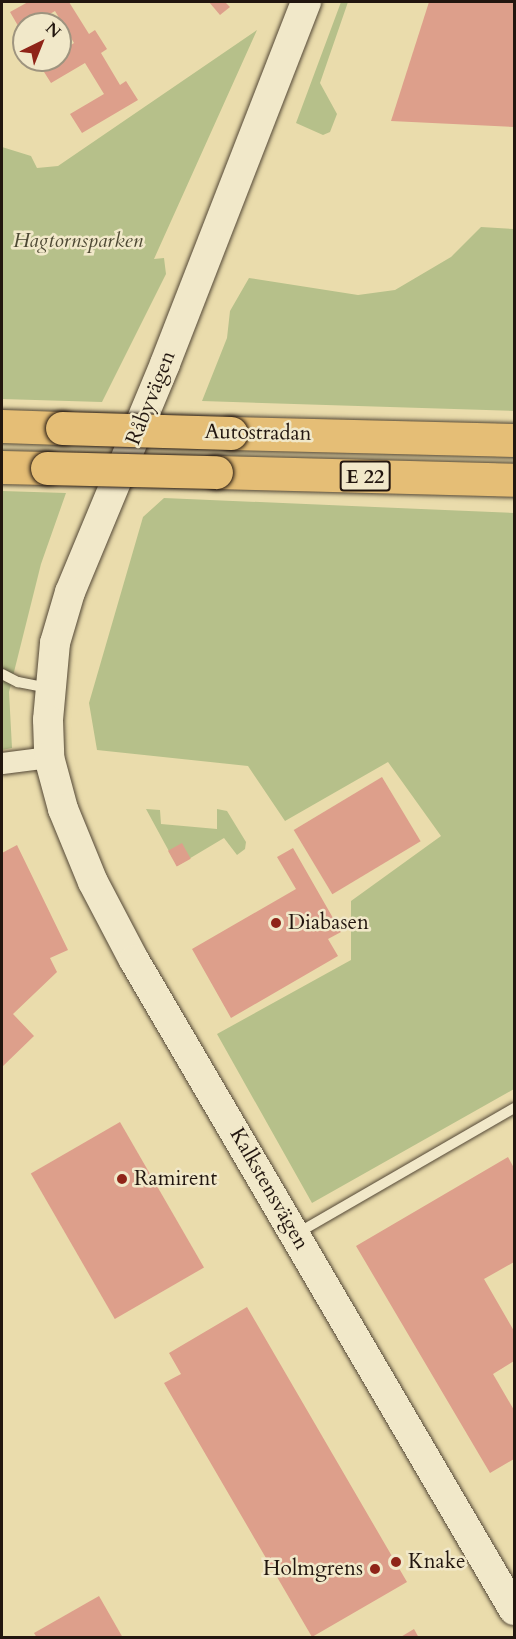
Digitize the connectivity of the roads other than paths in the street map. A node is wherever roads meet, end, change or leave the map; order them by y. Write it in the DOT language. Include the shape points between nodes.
graph roads {
  1 [pos="306,2"];
  2 [pos="2,426"];
  3 [pos="514,440"];
  4 [pos="2,467"];
  5 [pos="514,480"];
  6 [pos="2,674"];
  7 [pos="51,688"];
  8 [pos="49,756"];
  9 [pos="2,763"];
  10 [pos="514,1108"];
  11 [pos="296,1234"];
  12 [pos="514,1610"];
  1 -- 7 [label="street, Råbyvägen" via="165,364 70,592 55,643"];
  2 -- 3 [label="highway, Autostradan / E 22, bridge"];
  4 -- 5 [label="highway, Autostradan / E 22, bridge"];
  6 -- 7 [label="lane" via="18,682"];
  7 -- 8 [label="street, Råbyvägen"];
  8 -- 9 [label="street"];
  8 -- 11 [label="street, Kalkstensvägen" via="63,809 93,882 134,960"];
  10 -- 11 [label="lane"];
  11 -- 12 [label="street, Kalkstensvägen"];
}
